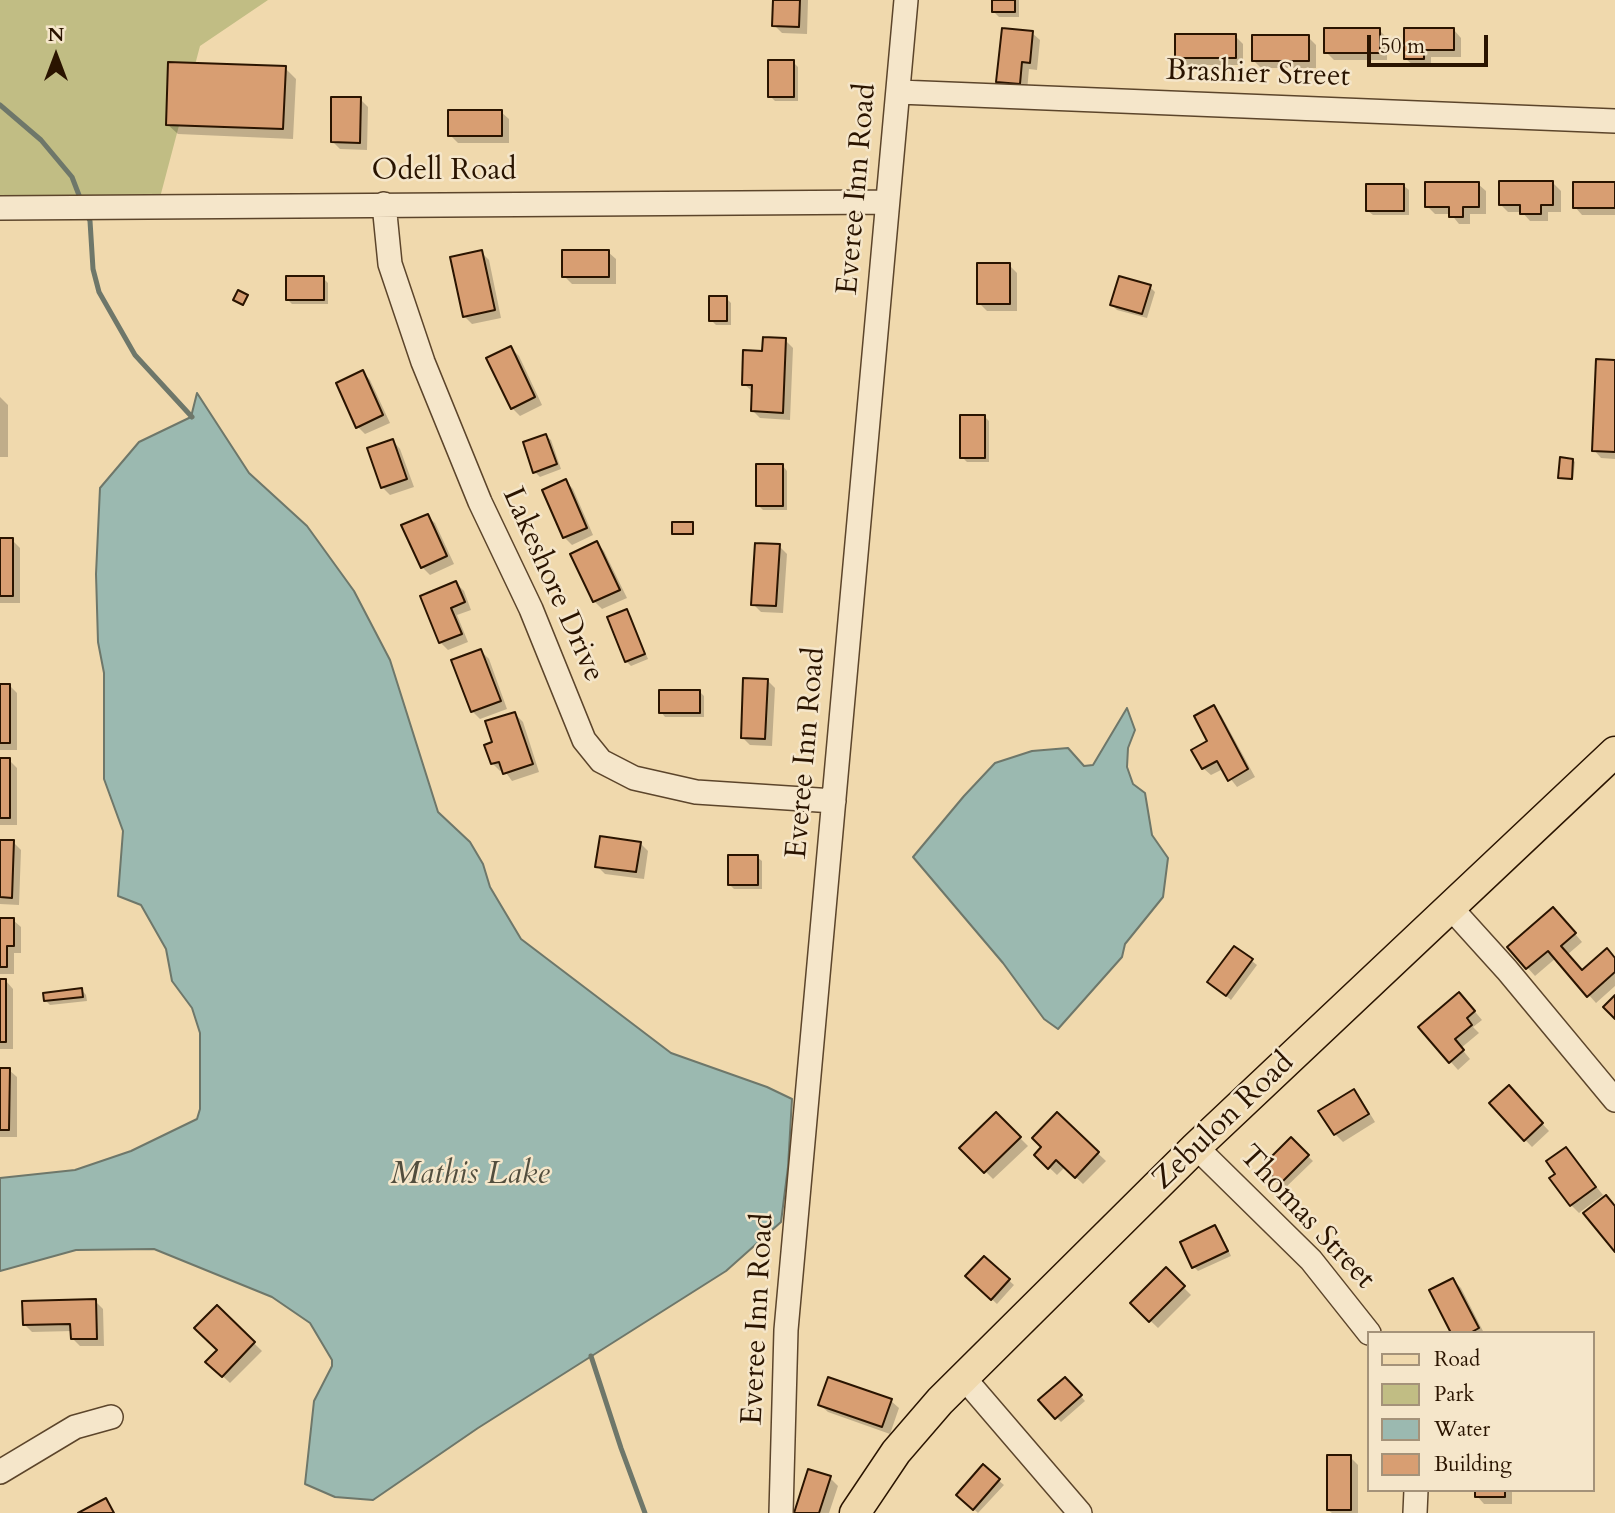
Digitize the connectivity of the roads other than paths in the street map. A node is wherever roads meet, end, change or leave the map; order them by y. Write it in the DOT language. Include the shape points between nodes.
graph roads {
  1 [pos="906,0"];
  2 [pos="899,92"];
  3 [pos="1615,121"];
  4 [pos="887,202"];
  5 [pos="384,204"];
  6 [pos="0,208"];
  7 [pos="1615,752"];
  8 [pos="834,801"];
  9 [pos="1450,908"];
  10 [pos="1615,1100"];
  11 [pos="1196,1147"];
  12 [pos="1367,1331"];
  13 [pos="964,1378"];
  14 [pos="111,1417"];
  15 [pos="0,1472"];
  16 [pos="1416,1492"];
  17 [pos="781,1513"];
  18 [pos="855,1513"];
  19 [pos="1080,1513"];
  20 [pos="1415,1513"];
  1 -- 2 [label="street, Everee Inn Road"];
  2 -- 3 [label="street, Brashier Street"];
  2 -- 4 [label="street, Everee Inn Road"];
  4 -- 5 [label="street, Odell Road"];
  4 -- 8 [label="street, Everee Inn Road"];
  5 -- 6 [label="street, Odell Road"];
  5 -- 8 [label="street, Lakeshore Drive" via="390,264 423,362 584,740 601,761 635,778 696,792"];
  7 -- 9 [label="main road, Zebulon Road"];
  8 -- 17 [label="street, Everee Inn Road" via="786,1330"];
  9 -- 10 [label="street"];
  9 -- 11 [label="main road, Zebulon Road"];
  11 -- 12 [label="street, Thomas Street" via="1311,1260"];
  11 -- 13 [label="main road, Zebulon Road"];
  13 -- 18 [label="main road, Zebulon Road" via="896,1452"];
  13 -- 19 [label="street"];
  14 -- 15 [label="street" via="75,1427"];
  16 -- 20 [label="street"];
}
